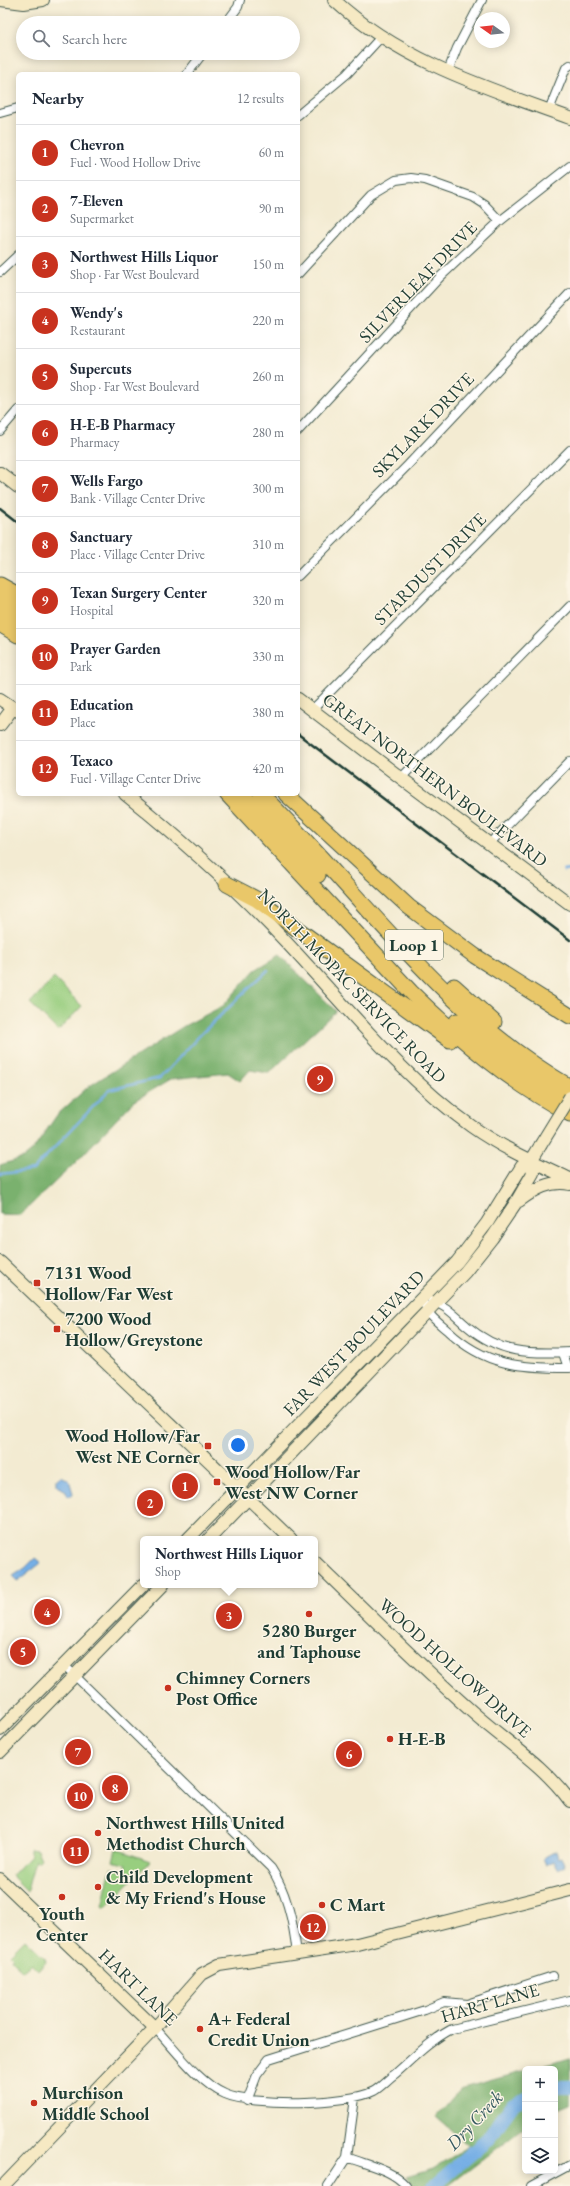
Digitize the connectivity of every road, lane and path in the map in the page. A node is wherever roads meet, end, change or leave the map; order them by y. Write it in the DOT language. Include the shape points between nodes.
graph roads {
  1 [pos="1,0"];
  2 [pos="43,0"];
  3 [pos="240,0"];
  4 [pos="334,0"];
  5 [pos="482,0"];
  6 [pos="231,16"];
  7 [pos="381,37"];
  8 [pos="198,60"];
  9 [pos="570,66"];
  10 [pos="448,71"];
  11 [pos="189,72"];
  12 [pos="16,109"];
  13 [pos="549,110"];
  14 [pos="0,113"];
  15 [pos="300,113"];
  16 [pos="570,118"];
  17 [pos="570,166"];
  18 [pos="500,221"];
  19 [pos="16,257"];
  20 [pos="0,272"];
  21 [pos="300,272"];
  22 [pos="570,293"];
  23 [pos="16,412"];
  24 [pos="300,429"];
  25 [pos="0,431"];
  26 [pos="570,450"];
  27 [pos="0,473"];
  28 [pos="16,485"];
  29 [pos="300,574"];
  30 [pos="0,585"];
  31 [pos="16,594"];
  32 [pos="0,597"];
  33 [pos="16,606"];
  34 [pos="570,606"];
  35 [pos="0,612"];
  36 [pos="16,622"];
  37 [pos="0,624"];
  38 [pos="16,634"];
  39 [pos="0,699"];
  40 [pos="300,701"];
  41 [pos="16,709"];
  42 [pos="312,710"];
  43 [pos="0,725"];
  44 [pos="570,761"];
  45 [pos="401,778"];
  46 [pos="127,796"];
  47 [pos="229,796"];
  48 [pos="244,796"];
  49 [pos="263,796"];
  50 [pos="277,796"];
  51 [pos="288,796"];
  52 [pos="490,843"];
  53 [pos="227,884"];
  54 [pos="570,904"];
  55 [pos="570,1016"];
  56 [pos="492,1065"];
  57 [pos="570,1075"];
  58 [pos="570,1087"];
  59 [pos="570,1096"];
  60 [pos="570,1103"];
  61 [pos="570,1114"];
  62 [pos="531,1161"];
  63 [pos="570,1179"];
  64 [pos="570,1184"];
  65 [pos="515,1204"];
  66 [pos="0,1262"];
  67 [pos="422,1298"];
  68 [pos="437,1302"];
  69 [pos="427,1312"];
  70 [pos="567,1352"];
  71 [pos="569,1368"];
  72 [pos="239,1488"];
  73 [pos="249,1498"];
  74 [pos="191,1536"];
  75 [pos="212,1536"];
  76 [pos="288,1536"];
  77 [pos="318,1565"];
  78 [pos="140,1588"];
  79 [pos="160,1588"];
  80 [pos="64,1665"];
  81 [pos="75,1675"];
  82 [pos="0,1730"];
  83 [pos="0,1752"];
  84 [pos="570,1801"];
  85 [pos="0,1879"];
  86 [pos="570,1890"];
  87 [pos="297,1955"];
  88 [pos="553,1976"];
  89 [pos="570,2000"];
  90 [pos="155,2028"];
  91 [pos="355,2098"];
  92 [pos="247,2101"];
  93 [pos="346,2157"];
  94 [pos="570,2165"];
  95 [pos="3,2186"];
  96 [pos="328,2186"];
  97 [pos="406,2186"];
  98 [pos="531,2186"];
  1 -- 2 [label="street"];
  3 -- 6 [label="street"];
  4 -- 7 [label="street"];
  5 -- 10 [label="street"];
  7 -- 10 [label="street"];
  7 -- 15 [label="street" via="348,74"];
  8 -- 11 [label="street"];
  9 -- 13 [label="street" via="566,68"];
  10 -- 13 [label="street"];
  12 -- 14 [label="street"];
  13 -- 16 [label="street"];
  17 -- 18 [label="street, SILVERLEAF DRIVE"];
  18 -- 21 [label="street" via="484,204 473,197 424,180 396,180 371,195"];
  18 -- 24 [label="street, SILVERLEAF DRIVE" via="440,277"];
  19 -- 20 [label="street"];
  22 -- 29 [label="street, SKYLARK DRIVE" via="408,465"];
  23 -- 25 [label="street"];
  26 -- 42 [label="street, STARDUST DRIVE"];
  27 -- 28 [label="street"];
  30 -- 31 [label="highway"];
  32 -- 33 [label="highway"];
  34 -- 45 [label="street"];
  35 -- 36 [label="highway"];
  37 -- 38 [label="highway"];
  39 -- 41 [label="street"];
  40 -- 42 [label="street, GREAT NORTHERN BOULEVARD"];
  41 -- 43 [label="street"];
  42 -- 45 [label="street, GREAT NORTHERN BOULEVARD"];
  44 -- 52 [label="street"];
  45 -- 52 [label="street, GREAT NORTHERN BOULEVARD"];
  46 -- 53 [label="street, NORTH MOPAC SERVICE ROAD"];
  47 -- 56 [label="highway, Loop 1" via="411,992"];
  48 -- 60 [label="highway" via="438,1004 487,1047"];
  49 -- 58 [label="highway" via="446,994 494,1036"];
  50 -- 57 [label="highway, Loop 1" via="460,993 532,1051"];
  51 -- 55 [label="highway" via="409,907 475,956"];
  52 -- 54 [label="street, GREAT NORTHERN BOULEVARD"];
  53 -- 56 [label="highway" via="256,899 463,1049"];
  53 -- 62 [label="street, NORTH MOPAC SERVICE ROAD" via="276,931 367,1030 421,1084 472,1127"];
  56 -- 61 [label="highway, Loop 1" via="537,1097"];
  59 -- 62 [label="street, FAR WEST BOULEVARD, bridge"];
  62 -- 63 [label="street, NORTH MOPAC SERVICE ROAD"];
  62 -- 65 [label="street, FAR WEST BOULEVARD" via="533,1173"];
  62 -- 67 [label="street, FAR WEST BOULEVARD" via="522,1166 487,1223 457,1262"];
  64 -- 65 [label="street" via="541,1186"];
  65 -- 68 [label="street, FAR WEST BOULEVARD" via="492,1238"];
  66 -- 72 [label="street"];
  67 -- 68 [label="street"];
  67 -- 69 [label="street"];
  67 -- 72 [label="street, FAR WEST BOULEVARD"];
  68 -- 69 [label="street, FAR WEST BOULEVARD"];
  68 -- 70 [label="street" via="478,1335 503,1348 535,1354"];
  69 -- 71 [label="street" via="478,1355 503,1364 523,1367"];
  69 -- 73 [label="street, FAR WEST BOULEVARD"];
  70 -- 71 [label="street"];
  72 -- 73 [label="street"];
  72 -- 74 [label="street, FAR WEST BOULEVARD"];
  73 -- 75 [label="street, FAR WEST BOULEVARD"];
  73 -- 76 [label="street"];
  77 -- 84 [label="street, WOOD HOLLOW DRIVE" via="464,1705 546,1772"];
  78 -- 80 [label="street"];
  79 -- 81 [label="street"];
  80 -- 81 [label="street"];
  80 -- 82 [label="street"];
  81 -- 83 [label="street"];
  81 -- 87 [label="street" via="271,1868 288,1906"];
  85 -- 90 [label="street, HART LANE"];
  86 -- 87 [label="street" via="357,1944"];
  87 -- 90 [label="street" via="219,1965 202,1974"];
  88 -- 92 [label="street" via="467,2004 444,2002 269,2059 257,2075"];
  89 -- 91 [label="street, HART LANE" via="452,2029 438,2036 375,2091"];
  90 -- 92 [label="street, HART LANE" via="204,2080 224,2094"];
  90 -- 95 [label="street"];
  91 -- 92 [label="street, HART LANE" via="331,2101"];
  91 -- 93 [label="street"];
  93 -- 96 [label="street"];
  93 -- 97 [label="street" via="391,2174"];
  94 -- 98 [label="street"];
}
